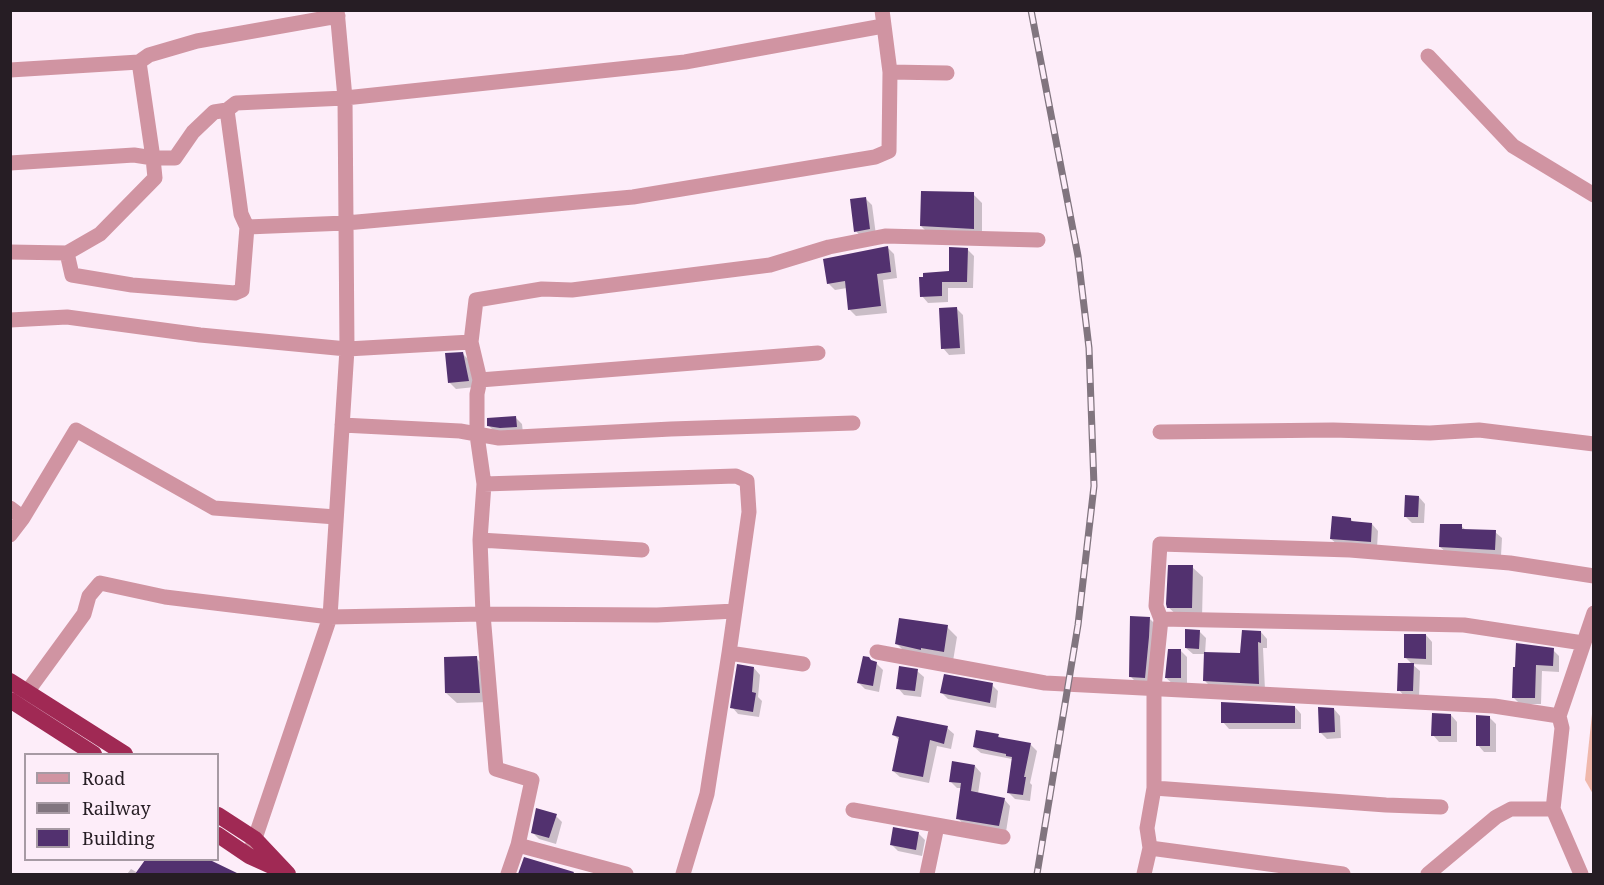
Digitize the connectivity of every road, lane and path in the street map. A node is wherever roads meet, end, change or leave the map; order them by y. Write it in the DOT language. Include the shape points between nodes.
graph roads {
  1 [pos="882,10"];
  2 [pos="338,13"];
  3 [pos="883,26"];
  4 [pos="1428,57"];
  5 [pos="139,62"];
  6 [pos="10,70"];
  7 [pos="890,72"];
  8 [pos="947,73"];
  9 [pos="345,98"];
  10 [pos="227,110"];
  11 [pos="153,158"];
  12 [pos="10,163"];
  13 [pos="1593,195"];
  14 [pos="346,224"];
  15 [pos="247,227"];
  16 [pos="1038,240"];
  17 [pos="10,252"];
  18 [pos="67,253"];
  19 [pos="10,320"];
  20 [pos="471,342"];
  21 [pos="347,349"];
  22 [pos="818,353"];
  23 [pos="480,380"];
  24 [pos="853,423"];
  25 [pos="342,425"];
  26 [pos="1160,432"];
  27 [pos="477,435"];
  28 [pos="1593,444"];
  29 [pos="484,483"];
  30 [pos="10,508"];
  31 [pos="336,517"];
  32 [pos="23,518"];
  33 [pos="10,535"];
  34 [pos="480,540"];
  35 [pos="642,550"];
  36 [pos="1593,576"];
  37 [pos="735,611"];
  38 [pos="1593,613"];
  39 [pos="483,614"];
  40 [pos="330,617"];
  41 [pos="1161,619"];
  42 [pos="1583,643"];
  43 [pos="877,652"];
  44 [pos="729,653"];
  45 [pos="804,664"];
  46 [pos="10,681"];
  47 [pos="1154,688"];
  48 [pos="27,692"];
  49 [pos="10,700"];
  50 [pos="1559,716"];
  51 [pos="92,753"];
  52 [pos="123,753"];
  53 [pos="1154,788"];
  54 [pos="1441,807"];
  55 [pos="1553,809"];
  56 [pos="853,810"];
  57 [pos="219,815"];
  58 [pos="937,826"];
  59 [pos="219,837"];
  60 [pos="1003,837"];
  61 [pos="255,838"];
  62 [pos="518,845"];
  63 [pos="1150,848"];
  64 [pos="249,856"];
  65 [pos="1244,868"];
  66 [pos="288,874"];
  67 [pos="508,874"];
  68 [pos="626,874"];
  69 [pos="683,874"];
  70 [pos="927,874"];
  71 [pos="1144,874"];
  72 [pos="1343,874"];
  73 [pos="1428,874"];
  74 [pos="1581,874"];
  1 -- 3 [label="street"];
  2 -- 5 [label="street" via="197,41 149,55"];
  2 -- 9 [label="street"];
  3 -- 7 [label="street"];
  3 -- 9 [label="street" via="684,62"];
  4 -- 13 [label="street" via="1513,146"];
  5 -- 6 [label="street"];
  5 -- 11 [label="street"];
  7 -- 8 [label="street"];
  7 -- 14 [label="street" via="889,151 875,157 633,197"];
  9 -- 10 [label="street" via="236,103"];
  9 -- 14 [label="street"];
  10 -- 11 [label="street" via="214,112 193,132 175,158"];
  10 -- 15 [label="street" via="241,214"];
  11 -- 12 [label="street" via="134,154"];
  11 -- 18 [label="street" via="155,178 100,234"];
  14 -- 15 [label="street"];
  14 -- 21 [label="street"];
  15 -- 18 [label="street" via="242,290 235,293 132,285 72,274"];
  16 -- 20 [label="street" via="885,236 829,247 770,265 572,290 542,289 476,300"];
  17 -- 18 [label="street"];
  19 -- 21 [label="street" via="68,317"];
  20 -- 21 [label="street"];
  20 -- 23 [label="street"];
  21 -- 25 [label="street"];
  22 -- 23 [label="street"];
  23 -- 27 [label="street"];
  24 -- 27 [label="street" via="500,438"];
  25 -- 27 [label="street"];
  25 -- 31 [label="street"];
  26 -- 28 [label="street" via="1479,430"];
  27 -- 29 [label="street"];
  29 -- 34 [label="street"];
  29 -- 37 [label="street" via="736,476 747,481 749,512"];
  30 -- 32 [label="street"];
  31 -- 32 [label="street" via="214,508 76,430"];
  31 -- 40 [label="street"];
  32 -- 33 [label="street"];
  34 -- 35 [label="street"];
  34 -- 39 [label="street"];
  36 -- 41 [label="street" via="1510,563 1350,550 1160,544 1156,606"];
  37 -- 39 [label="street" via="657,615"];
  37 -- 44 [label="street"];
  38 -- 42 [label="street"];
  39 -- 40 [label="street"];
  39 -- 62 [label="street" via="496,769 532,780"];
  40 -- 48 [label="street" via="165,597 100,583 89,596 84,614"];
  40 -- 61 [label="street"];
  41 -- 42 [label="street" via="1464,625"];
  41 -- 47 [label="street"];
  42 -- 50 [label="street"];
  43 -- 47 [label="street" via="1045,683"];
  44 -- 45 [label="street"];
  44 -- 69 [label="street" via="707,794"];
  46 -- 48 [label="highway"];
  47 -- 50 [label="street" via="1494,706"];
  47 -- 53 [label="street"];
  48 -- 52 [label="highway"];
  49 -- 51 [label="highway"];
  50 -- 55 [label="street" via="1562,728"];
  53 -- 54 [label="street"];
  53 -- 63 [label="street" via="1147,828"];
  55 -- 73 [label="street" via="1511,809"];
  55 -- 74 [label="street"];
  56 -- 58 [label="street"];
  57 -- 61 [label="highway"];
  58 -- 60 [label="street"];
  58 -- 70 [label="street"];
  59 -- 64 [label="highway"];
  61 -- 64 [label="street"];
  61 -- 66 [label="highway"];
  62 -- 67 [label="street"];
  62 -- 68 [label="street"];
  63 -- 65 [label="street"];
  63 -- 71 [label="street"];
  64 -- 66 [label="highway"];
  65 -- 72 [label="street"];
}
